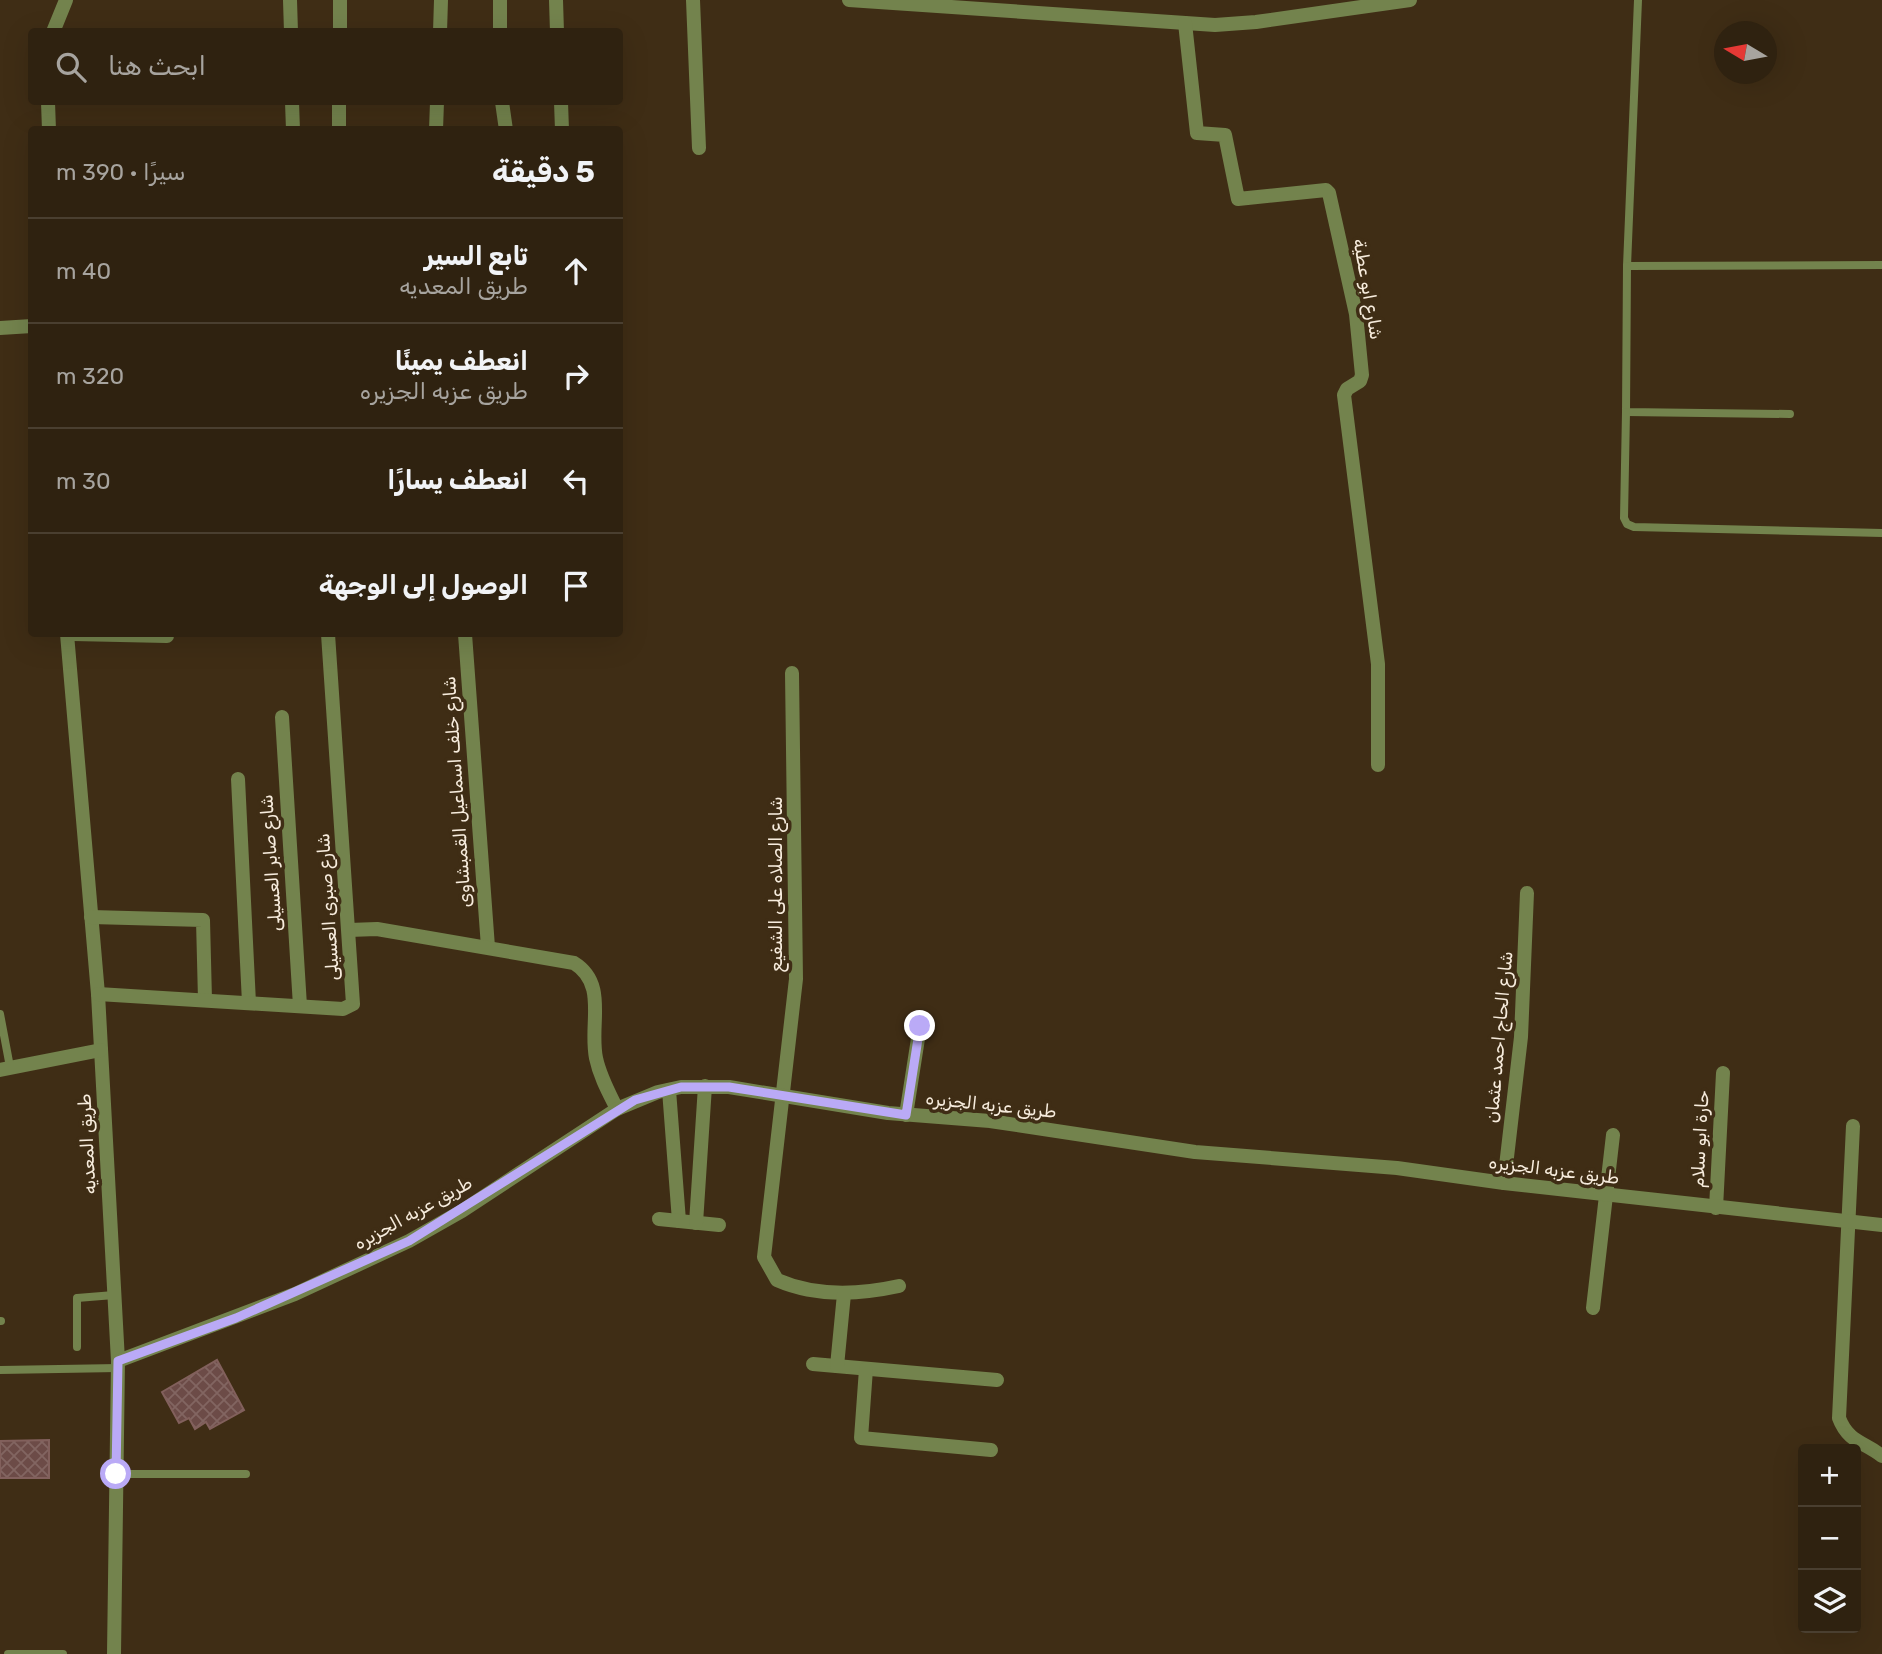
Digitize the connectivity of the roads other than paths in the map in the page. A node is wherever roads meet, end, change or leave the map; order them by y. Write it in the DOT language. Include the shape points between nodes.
graph roads {
  1 [pos="66,0"];
  2 [pos="290,0"];
  3 [pos="340,0"];
  4 [pos="441,0"];
  5 [pos="500,0"];
  6 [pos="556,0"];
  7 [pos="693,0"];
  8 [pos="849,0"];
  9 [pos="1410,0"];
  10 [pos="1637,0"];
  11 [pos="1185,23"];
  12 [pos="55,28"];
  13 [pos="291,28"];
  14 [pos="340,28"];
  15 [pos="440,28"];
  16 [pos="500,28"];
  17 [pos="557,28"];
  18 [pos="48,105"];
  19 [pos="292,105"];
  20 [pos="339,105"];
  21 [pos="437,105"];
  22 [pos="502,105"];
  23 [pos="561,105"];
  24 [pos="49,126"];
  25 [pos="293,126"];
  26 [pos="339,126"];
  27 [pos="436,126"];
  28 [pos="505,126"];
  29 [pos="562,126"];
  30 [pos="699,148"];
  31 [pos="1882,265"];
  32 [pos="1627,266"];
  33 [pos="28,326"];
  34 [pos="0,328"];
  35 [pos="1626,412"];
  36 [pos="1790,414"];
  37 [pos="1882,533"];
  38 [pos="70,637"];
  39 [pos="328,637"];
  40 [pos="465,637"];
  41 [pos="792,673"];
  42 [pos="282,717"];
  43 [pos="1378,765"];
  44 [pos="238,779"];
  45 [pos="1527,893"];
  46 [pos="91,917"];
  47 [pos="349,930"];
  48 [pos="488,947"];
  49 [pos="98,994"];
  50 [pos="205,1000"];
  51 [pos="249,1003"];
  52 [pos="300,1006"];
  53 [pos="0,1014"];
  54 [pos="920,1026"];
  55 [pos="101,1050"];
  56 [pos="5,1068"];
  57 [pos="1723,1073"];
  58 [pos="705,1086"];
  59 [pos="669,1090"];
  60 [pos="783,1095"];
  61 [pos="617,1109"];
  62 [pos="906,1115"];
  63 [pos="1853,1126"];
  64 [pos="1613,1135"];
  65 [pos="1504,1184"];
  66 [pos="1608,1196"];
  67 [pos="1716,1208"];
  68 [pos="659,1219"];
  69 [pos="678,1221"];
  70 [pos="696,1223"];
  71 [pos="1850,1223"];
  72 [pos="719,1225"];
  73 [pos="1882,1226"];
  74 [pos="899,1286"];
  75 [pos="844,1294"];
  76 [pos="114,1295"];
  77 [pos="1593,1308"];
  78 [pos="77,1347"];
  79 [pos="813,1364"];
  80 [pos="118,1365"];
  81 [pos="837,1366"];
  82 [pos="866,1369"];
  83 [pos="0,1370"];
  84 [pos="997,1380"];
  85 [pos="991,1450"];
  86 [pos="1882,1456"];
  87 [pos="116,1474"];
  88 [pos="246,1474"];
  89 [pos="8,1654"];
  90 [pos="63,1654"];
  91 [pos="114,1654"];
  1 -- 12 [label="street"];
  2 -- 13 [label="street"];
  3 -- 14 [label="street"];
  4 -- 15 [label="street"];
  5 -- 16 [label="street"];
  6 -- 17 [label="street"];
  7 -- 30 [label="street"];
  8 -- 11 [label="street"];
  9 -- 11 [label="street" via="1256,22"];
  10 -- 32 [label="lane"];
  11 -- 43 [label="street, شارع ابو عطية" via="1197,133 1225,135 1238,199 1329,193 1360,351 1360,381 1344,395 1378,664"];
  18 -- 24 [label="street"];
  19 -- 25 [label="street"];
  20 -- 26 [label="street"];
  21 -- 27 [label="street"];
  22 -- 28 [label="street"];
  23 -- 29 [label="street"];
  31 -- 32 [label="lane"];
  32 -- 35 [label="lane"];
  33 -- 34 [label="street"];
  35 -- 36 [label="lane"];
  35 -- 37 [label="lane" via="1627,524"];
  38 -- 46 [label="street, طريق المعديه"];
  39 -- 47 [label="street, شارع صبرى العسيلى"];
  40 -- 48 [label="street, شارع خلف اسماعيل القمبشاوى"];
  41 -- 60 [label="street, شارع الصلاه على الشفيع" via="797,956"];
  42 -- 52 [label="street, شارع صابر العسيلى"];
  44 -- 51 [label="street"];
  45 -- 65 [label="street, شارع الحاج احمد عثمان" via="1521,1037"];
  46 -- 49 [label="street, طريق المعديه"];
  46 -- 50 [label="street" via="203,920"];
  47 -- 48 [label="street" via="377,929"];
  47 -- 52 [label="street, شارع صبرى العسيلى" via="353,1004 349,1009"];
  48 -- 61 [label="street" via="574,963 585,970 596,992 596,1059"];
  49 -- 50 [label="street, شارع صبرى العسيلى"];
  49 -- 55 [label="street, طريق المعديه"];
  50 -- 51 [label="street, شارع صبرى العسيلى"];
  51 -- 52 [label="street, شارع صبرى العسيلى"];
  53 -- 56 [label="lane"];
  54 -- 62 [label="street"];
  55 -- 56 [label="street"];
  55 -- 76 [label="street, طريق المعديه"];
  57 -- 67 [label="street, حارة ابو سلام"];
  58 -- 59 [label="street, طريق عزبه الجزيره"];
  58 -- 60 [label="street, طريق عزبه الجزيره"];
  58 -- 70 [label="street"];
  59 -- 61 [label="street, طريق عزبه الجزيره"];
  59 -- 69 [label="street"];
  60 -- 62 [label="street, طريق عزبه الجزيره"];
  60 -- 75 [label="street, شارع الصلاه على الشفيع" via="764,1257 777,1280"];
  61 -- 80 [label="street, طريق عزبه الجزيره" via="409,1241 271,1304"];
  62 -- 65 [label="street, طريق عزبه الجزيره" via="990,1121 1195,1152 1397,1168"];
  63 -- 71 [label="street"];
  64 -- 66 [label="street"];
  65 -- 66 [label="street, طريق عزبه الجزيره"];
  66 -- 67 [label="street, طريق عزبه الجزيره"];
  66 -- 77 [label="street"];
  67 -- 71 [label="street, طريق عزبه الجزيره"];
  68 -- 69 [label="street"];
  69 -- 70 [label="street"];
  70 -- 72 [label="street"];
  71 -- 73 [label="street, طريق عزبه الجزيره"];
  71 -- 86 [label="street" via="1839,1418 1854,1442"];
  74 -- 75 [label="street, شارع الصلاه على الشفيع"];
  75 -- 81 [label="street"];
  76 -- 78 [label="lane" via="77,1298"];
  76 -- 80 [label="street, طريق المعديه"];
  79 -- 81 [label="street"];
  80 -- 83 [label="lane"];
  80 -- 87 [label="street, طريق المعديه"];
  81 -- 82 [label="street"];
  82 -- 84 [label="street"];
  82 -- 85 [label="street" via="861,1438"];
  87 -- 88 [label="lane"];
  87 -- 91 [label="street, طريق المعديه"];
  89 -- 90 [label="lane"];
}
